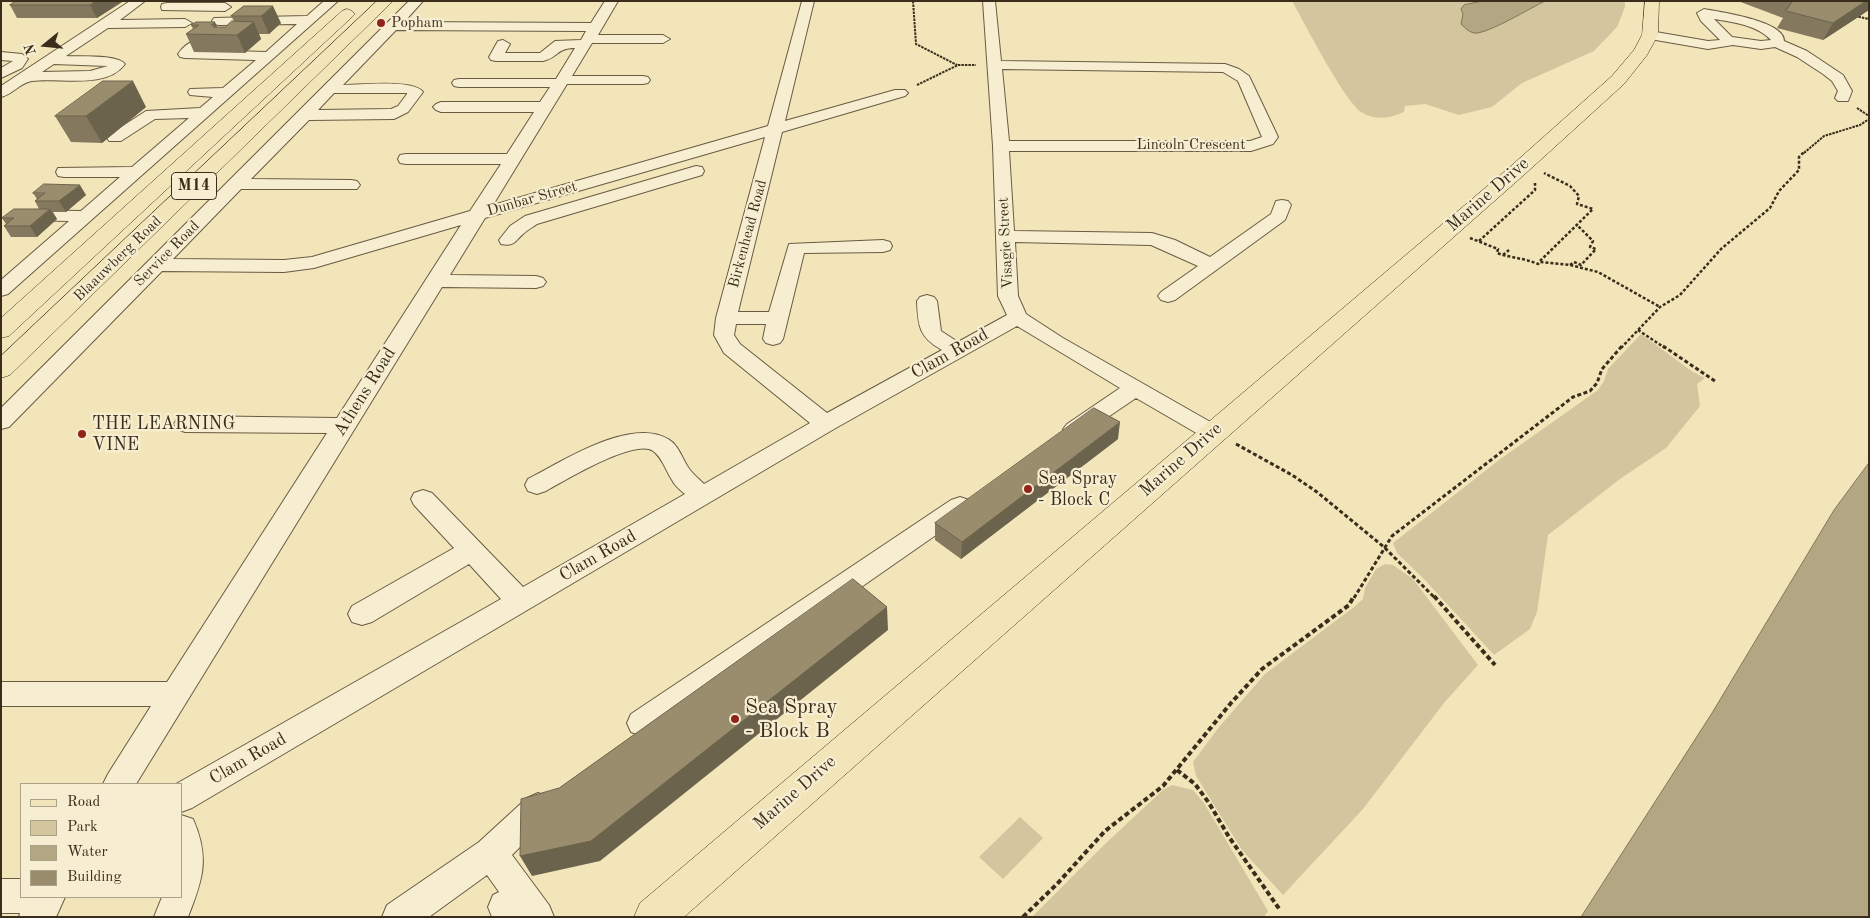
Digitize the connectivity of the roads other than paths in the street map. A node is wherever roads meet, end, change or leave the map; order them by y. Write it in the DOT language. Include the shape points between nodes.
graph roads {
  1 [pos="140,1"];
  2 [pos="332,1"];
  3 [pos="361,1"];
  4 [pos="386,1"];
  5 [pos="417,1"];
  6 [pos="612,1"];
  7 [pos="808,1"];
  8 [pos="989,1"];
  9 [pos="1652,1"];
  10 [pos="1714,1"];
  11 [pos="199,4"];
  12 [pos="167,6"];
  13 [pos="226,7"];
  14 [pos="1704,13"];
  15 [pos="310,20"];
  16 [pos="219,21"];
  17 [pos="245,21"];
  18 [pos="186,23"];
  19 [pos="106,24"];
  20 [pos="393,26"];
  21 [pos="228,35"];
  22 [pos="1650,35"];
  23 [pos="274,36"];
  24 [pos="292,36"];
  25 [pos="589,37"];
  26 [pos="663,39"];
  27 [pos="1728,40"];
  28 [pos="1777,43"];
  29 [pos="196,44"];
  30 [pos="503,44"];
  31 [pos="1,56"];
  32 [pos="45,64"];
  33 [pos="993,65"];
  34 [pos="258,66"];
  35 [pos="8,71"];
  36 [pos="229,71"];
  37 [pos="26,76"];
  38 [pos="643,80"];
  39 [pos="561,81"];
  40 [pos="459,83"];
  41 [pos="330,89"];
  42 [pos="195,92"];
  43 [pos="1,93"];
  44 [pos="227,93"];
  45 [pos="900,93"];
  46 [pos="1843,98"];
  47 [pos="441,107"];
  48 [pos="544,107"];
  49 [pos="204,113"];
  50 [pos="305,115"];
  51 [pos="776,130"];
  52 [pos="115,138"];
  53 [pos="1001,146"];
  54 [pos="406,159"];
  55 [pos="512,159"];
  56 [pos="64,172"];
  57 [pos="137,172"];
  58 [pos="696,172"];
  59 [pos="237,184"];
  60 [pos="351,185"];
  61 [pos="568,189"];
  62 [pos="582,204"];
  63 [pos="1282,205"];
  64 [pos="8,215"];
  65 [pos="596,215"];
  66 [pos="86,216"];
  67 [pos="476,216"];
  68 [pos="1005,236"];
  69 [pos="508,240"];
  70 [pos="883,246"];
  71 [pos="1211,264"];
  72 [pos="157,265"];
  73 [pos="1,266"];
  74 [pos="29,266"];
  75 [pos="435,281"];
  76 [pos="536,282"];
  77 [pos="1,290"];
  78 [pos="1168,296"];
  79 [pos="927,301"];
  80 [pos="1018,317"];
  81 [pos="726,318"];
  82 [pos="777,318"];
  83 [pos="1,331"];
  84 [pos="773,338"];
  85 [pos="957,350"];
  86 [pos="1,370"];
  87 [pos="1136,388"];
  88 [pos="1,422"];
  89 [pos="185,424"];
  90 [pos="826,424"];
  91 [pos="344,426"];
  92 [pos="1213,432"];
  93 [pos="1054,443"];
  94 [pos="537,485"];
  95 [pos="976,495"];
  96 [pos="702,496"];
  97 [pos="423,499"];
  98 [pos="471,550"];
  99 [pos="520,601"];
  100 [pos="362,614"];
  101 [pos="1,694"];
  102 [pos="176,694"];
  103 [pos="642,723"];
  104 [pos="120,783"];
  105 [pos="182,797"];
  106 [pos="538,808"];
  107 [pos="182,833"];
  108 [pos="491,853"];
  109 [pos="182,888"];
  110 [pos="1,896"];
  111 [pos="20,896"];
  112 [pos="47,898"];
  113 [pos="179,898"];
  114 [pos="518,914"];
  115 [pos="36,917"];
  116 [pos="170,917"];
  117 [pos="399,917"];
  118 [pos="654,917"];
  1 -- 19 [label="street"];
  2 -- 15 [label="street"];
  3 -- 83 [label="main road, Blaauwberg Road / M14"];
  4 -- 86 [label="main road, Blaauwberg Road / M14"];
  5 -- 20 [label="street, Service Road"];
  6 -- 25 [label="street, Athens Road"];
  7 -- 51 [label="street, Birkenhead Road"];
  8 -- 33 [label="street, Visagie Street"];
  9 -- 22 [label="main road, Marine Drive"];
  10 -- 14 [label="street"];
  11 -- 12 [label="street"];
  11 -- 13 [label="street"];
  14 -- 27 [label="street"];
  14 -- 28 [label="street" via="1764,28 1778,38"];
  15 -- 17 [label="street"];
  15 -- 24 [label="street"];
  16 -- 17 [label="street"];
  17 -- 21 [label="street"];
  18 -- 19 [label="street"];
  19 -- 32 [label="street"];
  20 -- 25 [label="street"];
  20 -- 41 [label="street, Service Road"];
  22 -- 27 [label="street" via="1708,45 1724,44"];
  22 -- 92 [label="main road, Marine Drive" via="1641,52 1618,80"];
  23 -- 24 [label="street"];
  24 -- 34 [label="street"];
  25 -- 26 [label="street"];
  25 -- 30 [label="street" via="560,44 543,57 496,57"];
  25 -- 39 [label="street, Athens Road"];
  27 -- 28 [label="street" via="1761,45"];
  28 -- 46 [label="street" via="1814,61 1838,78 1845,91"];
  29 -- 34 [label="street" via="185,54"];
  31 -- 35 [label="street" via="20,57 20,63"];
  32 -- 35 [label="street"];
  32 -- 37 [label="street"];
  32 -- 37 [label="street" via="118,64 112,70 96,75"];
  33 -- 53 [label="street, Visagie Street"];
  33 -- 53 [label="street, Lincoln Crescent" via="1225,68 1244,79 1270,137 1251,146"];
  34 -- 36 [label="street"];
  34 -- 44 [label="street"];
  37 -- 43 [label="street"];
  38 -- 39 [label="street"];
  39 -- 40 [label="street"];
  39 -- 48 [label="street, Athens Road"];
  41 -- 50 [label="street, Service Road"];
  41 -- 50 [label="street" via="409,89 416,92 403,110 394,114"];
  42 -- 44 [label="street"];
  44 -- 49 [label="street"];
  45 -- 51 [label="street, Dunbar Street"];
  47 -- 48 [label="street"];
  48 -- 55 [label="street, Athens Road"];
  49 -- 52 [label="street" via="151,114"];
  49 -- 57 [label="street"];
  50 -- 59 [label="street, Service Road"];
  51 -- 61 [label="street, Dunbar Street"];
  51 -- 81 [label="street, Birkenhead Road"];
  53 -- 68 [label="street, Visagie Street"];
  54 -- 55 [label="street"];
  55 -- 67 [label="street, Athens Road"];
  56 -- 57 [label="street"];
  57 -- 66 [label="street"];
  58 -- 62 [label="street"];
  59 -- 60 [label="street"];
  59 -- 72 [label="street, Service Road"];
  61 -- 62 [label="street"];
  61 -- 67 [label="street, Dunbar Street"];
  62 -- 65 [label="street"];
  62 -- 69 [label="street" via="525,223"];
  63 -- 71 [label="street" via="1279,216"];
  64 -- 66 [label="street"];
  66 -- 74 [label="street"];
  67 -- 72 [label="street, Dunbar Street" via="301,264"];
  67 -- 75 [label="street, Athens Road"];
  68 -- 71 [label="street" via="1152,239"];
  68 -- 80 [label="street, Visagie Street" via="1008,296"];
  70 -- 82 [label="street" via="796,248"];
  71 -- 78 [label="street"];
  72 -- 88 [label="street, Service Road"];
  73 -- 74 [label="street"];
  74 -- 77 [label="street"];
  75 -- 76 [label="street"];
  75 -- 91 [label="street, Athens Road"];
  79 -- 85 [label="street" via="930,330 935,339"];
  80 -- 85 [label="street, Clam Road"];
  80 -- 87 [label="street"];
  81 -- 82 [label="street"];
  81 -- 90 [label="street, Birkenhead Road" via="724,336 731,348"];
  82 -- 84 [label="street"];
  85 -- 90 [label="street, Clam Road"];
  87 -- 92 [label="street"];
  87 -- 93 [label="street"];
  89 -- 91 [label="street"];
  90 -- 96 [label="street, Clam Road"];
  91 -- 102 [label="street, Athens Road"];
  92 -- 118 [label="main road, Marine Drive"];
  94 -- 96 [label="street" via="610,449 631,441 647,440 661,446 681,476"];
  95 -- 103 [label="street"];
  96 -- 99 [label="street, Clam Road"];
  97 -- 98 [label="street"];
  98 -- 99 [label="street"];
  98 -- 100 [label="street"];
  99 -- 105 [label="street, Clam Road"];
  101 -- 102 [label="street"];
  102 -- 104 [label="street, Athens Road"];
  106 -- 108 [label="street"];
  107 -- 109 [label="street" via="189,862"];
  108 -- 114 [label="street"];
  108 -- 117 [label="street"];
  110 -- 111 [label="street"];
  112 -- 115 [label="street"];
  113 -- 116 [label="street"];
}
